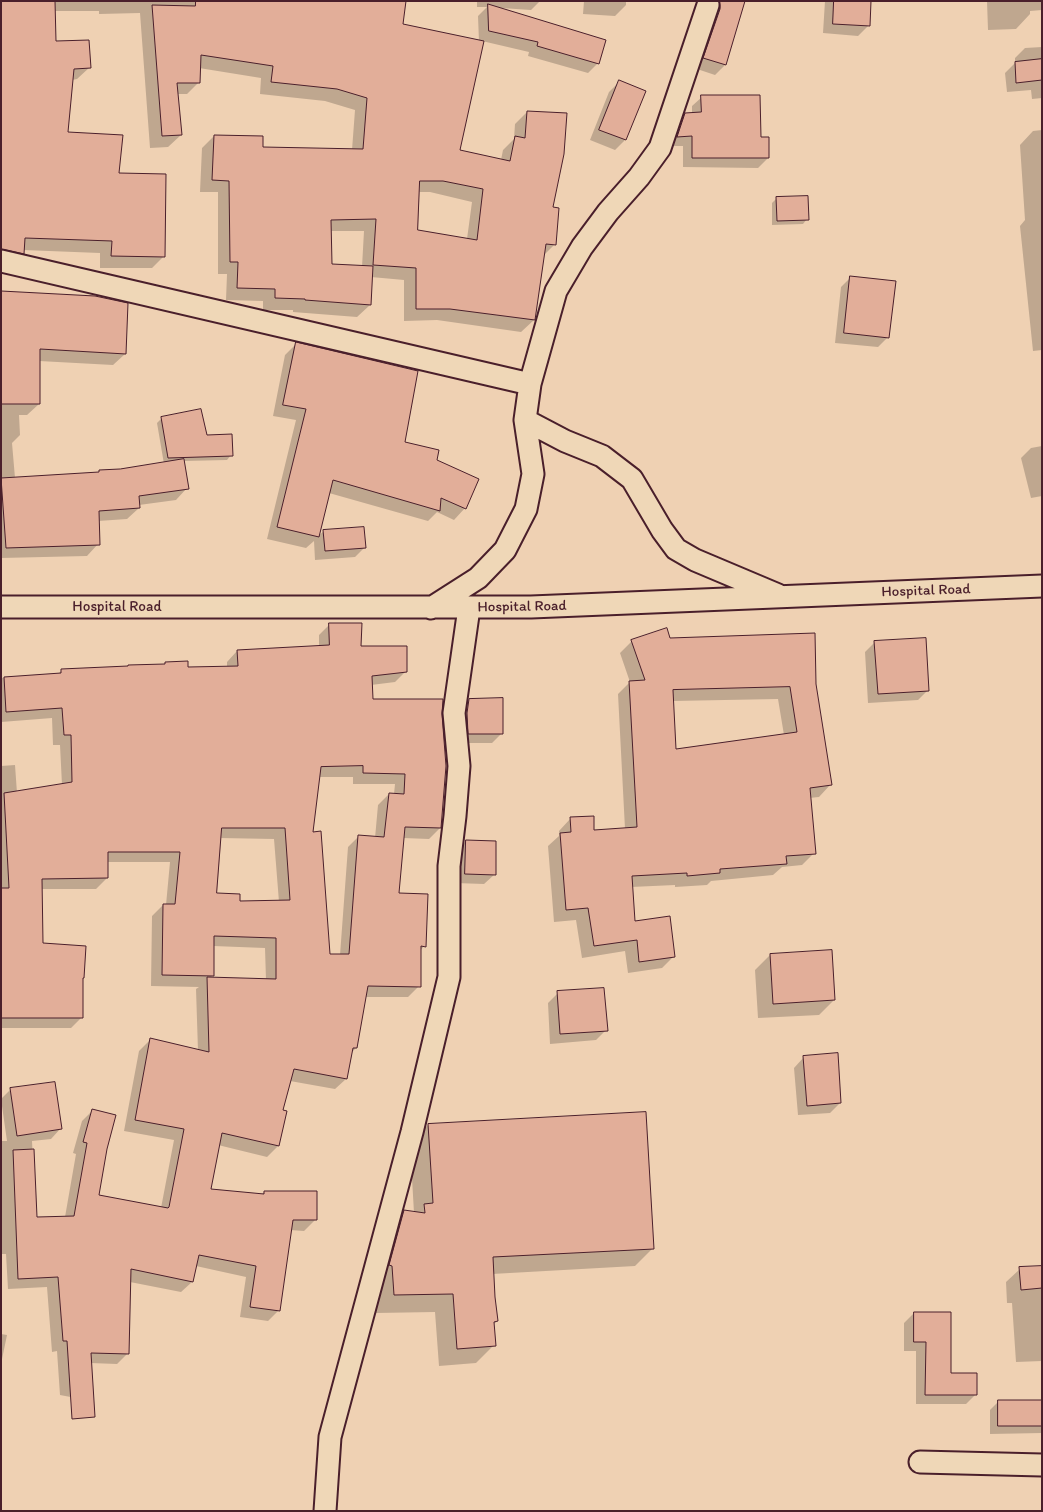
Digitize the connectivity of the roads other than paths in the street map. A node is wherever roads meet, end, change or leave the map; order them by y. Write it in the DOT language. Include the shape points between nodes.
graph roads {
  1 [pos="708,5"];
  2 [pos="1,262"];
  3 [pos="530,384"];
  4 [pos="525,420"];
  5 [pos="1042,586"];
  6 [pos="782,597"];
  7 [pos="1,607"];
  8 [pos="431,608"];
  9 [pos="469,608"];
  10 [pos="920,1462"];
  11 [pos="1042,1465"];
  12 [pos="325,1511"];
  1 -- 3 [label="street" via="660,148 582,247 556,291"];
  2 -- 3 [label="street"];
  3 -- 4 [label="street"];
  4 -- 6 [label="street" via="602,456 632,479 676,549"];
  4 -- 8 [label="street" via="533,474 526,509 505,550 478,578"];
  5 -- 6 [label="street, Hospital Road"];
  6 -- 9 [label="street, Hospital Road"];
  7 -- 8 [label="street, Hospital Road"];
  8 -- 9 [label="street, Hospital Road"];
  9 -- 12 [label="street" via="454,713 458,766 449,866 449,977 412,1132 330,1437"];
  10 -- 11 [label="street"];
}
